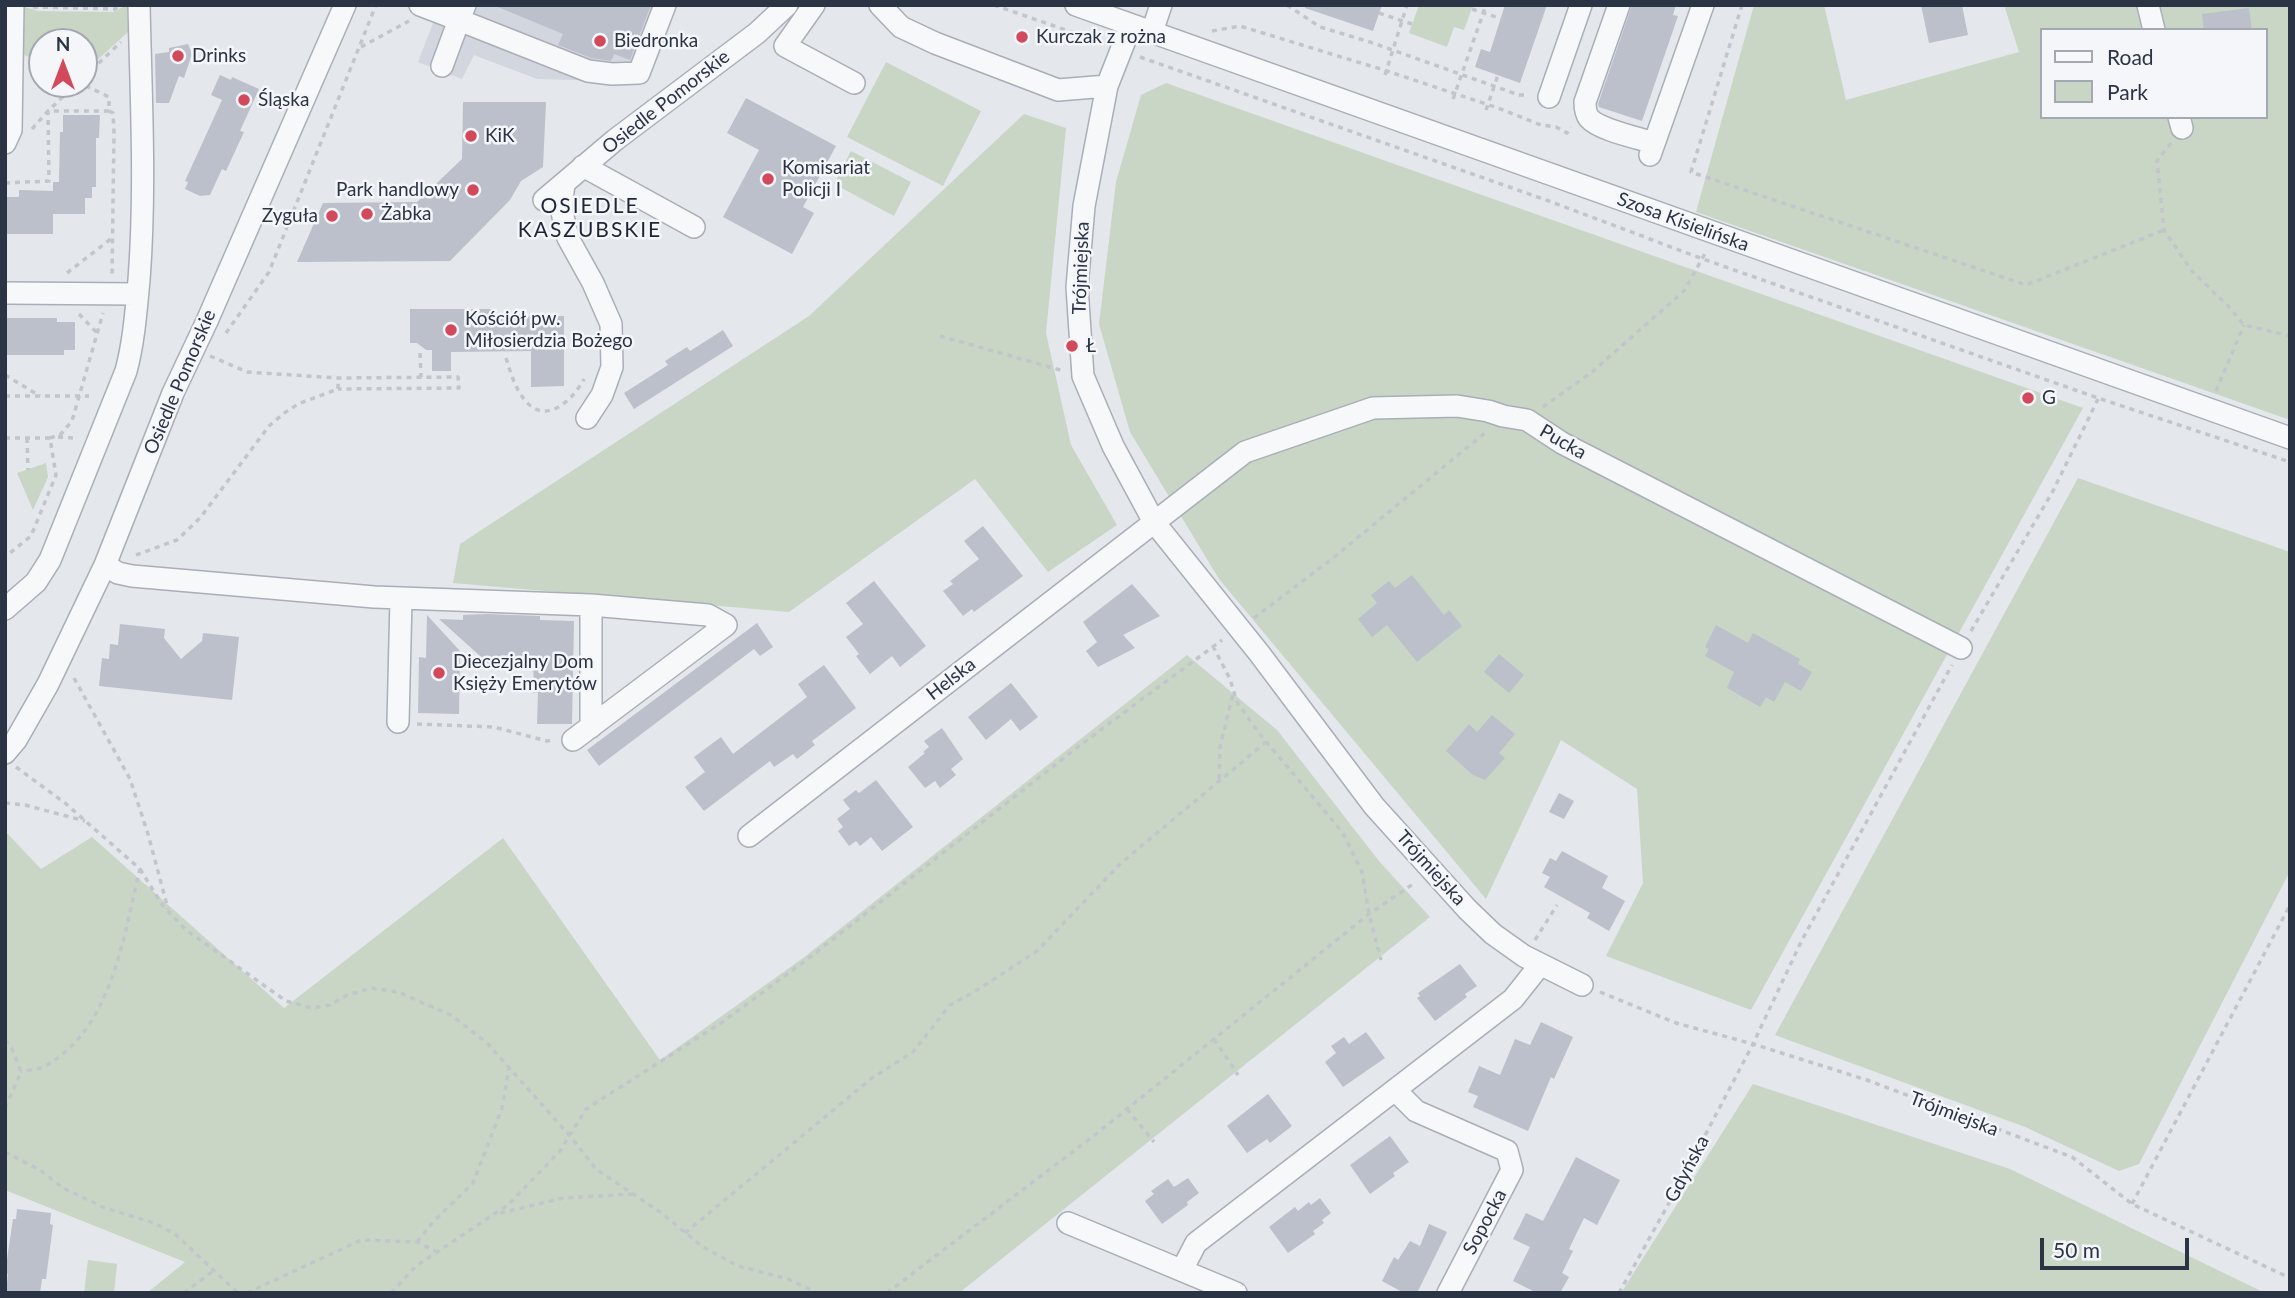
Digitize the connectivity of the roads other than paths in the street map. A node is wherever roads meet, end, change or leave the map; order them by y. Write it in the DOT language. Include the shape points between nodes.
graph roads {
  1 [pos="13,5"];
  2 [pos="139,5"];
  3 [pos="345,5"];
  4 [pos="665,5"];
  5 [pos="814,5"];
  6 [pos="880,5"];
  7 [pos="1076,5"];
  8 [pos="1161,5"];
  9 [pos="1581,5"];
  10 [pos="1619,5"];
  11 [pos="1703,5"];
  12 [pos="2148,5"];
  13 [pos="782,6"];
  14 [pos="417,12"];
  15 [pos="462,13"];
  16 [pos="2154,28"];
  17 [pos="1141,29"];
  18 [pos="442,66"];
  19 [pos="854,83"];
  20 [pos="1107,86"];
  21 [pos="1549,97"];
  22 [pos="5,143"];
  23 [pos="583,166"];
  24 [pos="564,184"];
  25 [pos="544,200"];
  26 [pos="694,227"];
  27 [pos="5,293"];
  28 [pos="137,294"];
  29 [pos="587,418"];
  30 [pos="2290,438"];
  31 [pos="1154,522"];
  32 [pos="105,565"];
  33 [pos="401,599"];
  34 [pos="591,605"];
  35 [pos="5,609"];
  36 [pos="1961,648"];
  37 [pos="398,722"];
  38 [pos="591,727"];
  39 [pos="573,740"];
  40 [pos="9,759"];
  41 [pos="749,836"];
  42 [pos="1532,960"];
  43 [pos="1582,985"];
  44 [pos="1395,1091"];
  45 [pos="1068,1223"];
  46 [pos="1182,1270"];
  47 [pos="1236,1293"];
  48 [pos="1448,1293"];
  1 -- 22 [label="street" via="11,130"];
  2 -- 28 [label="street" via="143,185"];
  3 -- 32 [label="street, Osiedle Pomorskie" via="173,393"];
  4 -- 15 [label="street" via="639,73 587,71"];
  5 -- 19 [label="street" via="785,46"];
  6 -- 20 [label="street" via="901,27 1058,90"];
  7 -- 17 [label="street, Szosa Kisielińska"];
  8 -- 17 [label="street, Trójmiejska"];
  9 -- 21 [label="street"];
  10 -- 11 [label="street" via="1585,102 1587,116 1652,150"];
  12 -- 16 [label="street"];
  13 -- 23 [label="street, Osiedle Pomorskie" via="757,33"];
  14 -- 15 [label="street"];
  15 -- 18 [label="street"];
  17 -- 20 [label="street, Trójmiejska" via="1121,50"];
  17 -- 30 [label="street, Szosa Kisielińska"];
  20 -- 31 [label="street, Trójmiejska" via="1084,206 1078,273 1083,376 1113,446"];
  23 -- 24 [label="street, Osiedle Pomorskie"];
  23 -- 26 [label="street"];
  24 -- 25 [label="street, Osiedle Pomorskie"];
  24 -- 29 [label="street" via="561,208 568,238 611,324 612,367"];
  27 -- 28 [label="street"];
  28 -- 35 [label="street" via="127,371 50,560 36,582"];
  31 -- 36 [label="street, Pucka" via="1245,453 1373,408 1457,406 1531,422 1562,443"];
  31 -- 41 [label="street, Helska"];
  31 -- 42 [label="street, Trójmiejska" via="1374,806 1467,909 1493,934"];
  32 -- 33 [label="street" via="132,576"];
  32 -- 40 [label="street, Osiedle Pomorskie"];
  33 -- 34 [label="street"];
  33 -- 37 [label="street"];
  34 -- 38 [label="street"];
  34 -- 38 [label="street" via="708,614 726,625"];
  38 -- 39 [label="street"];
  42 -- 43 [label="street, Trójmiejska"];
  42 -- 44 [label="street" via="1513,999"];
  44 -- 46 [label="street" via="1196,1243"];
  44 -- 48 [label="street, Sopocka" via="1416,1111 1507,1151 1512,1170"];
  45 -- 46 [label="street"];
  46 -- 47 [label="street"];
}
